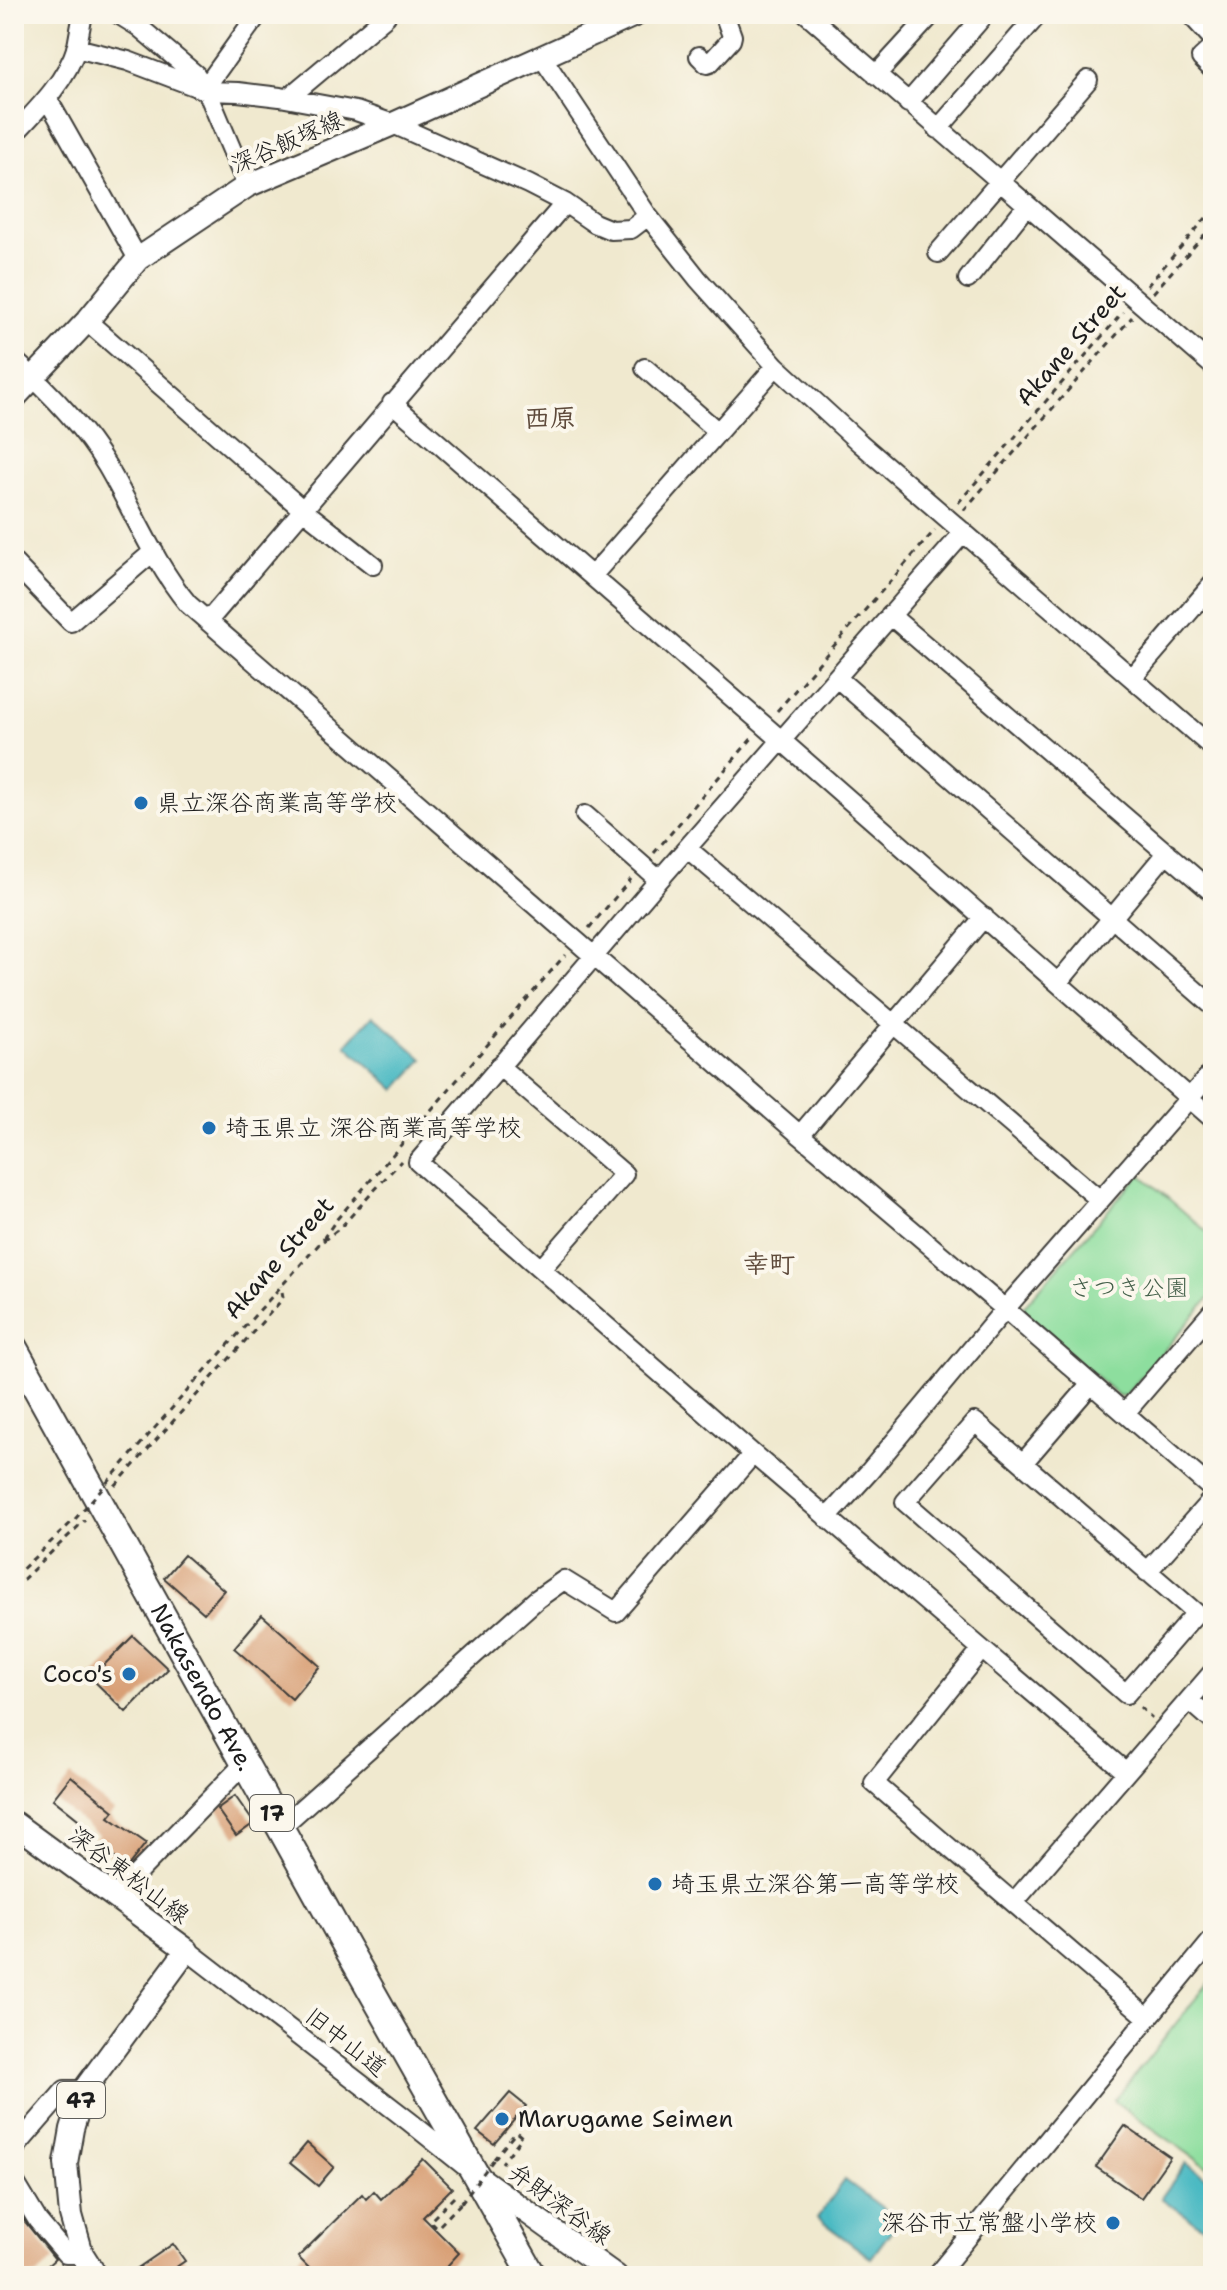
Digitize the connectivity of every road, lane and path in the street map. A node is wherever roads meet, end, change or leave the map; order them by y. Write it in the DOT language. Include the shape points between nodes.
graph roads {
  1 [pos="83,14"];
  2 [pos="118,14"];
  3 [pos="258,14"];
  4 [pos="637,14"];
  5 [pos="724,14"];
  6 [pos="807,14"];
  7 [pos="932,14"];
  8 [pos="985,14"];
  9 [pos="1030,14"];
  10 [pos="1190,14"];
  11 [pos="386,16"];
  12 [pos="143,21"];
  13 [pos="1213,39"];
  14 [pos="1213,47"];
  15 [pos="76,48"];
  16 [pos="699,56"];
  17 [pos="542,57"];
  18 [pos="1213,70"];
  19 [pos="876,75"];
  20 [pos="1088,80"];
  21 [pos="206,89"];
  22 [pos="47,98"];
  23 [pos="288,98"];
  24 [pos="908,103"];
  25 [pos="393,124"];
  26 [pos="938,129"];
  27 [pos="14,134"];
  28 [pos="1001,182"];
  29 [pos="247,186"];
  30 [pos="565,203"];
  31 [pos="1027,205"];
  32 [pos="1213,210"];
  33 [pos="648,216"];
  34 [pos="1213,225"];
  35 [pos="938,253"];
  36 [pos="138,259"];
  37 [pos="968,279"];
  38 [pos="1139,302"];
  39 [pos="87,321"];
  40 [pos="14,360"];
  41 [pos="776,366"];
  42 [pos="1213,366"];
  43 [pos="645,368"];
  44 [pos="33,378"];
  45 [pos="14,398"];
  46 [pos="392,403"];
  47 [pos="718,432"];
  48 [pos="957,504"];
  49 [pos="303,510"];
  50 [pos="964,510"];
  51 [pos="937,527"];
  52 [pos="964,532"];
  53 [pos="154,551"];
  54 [pos="14,563"];
  55 [pos="373,565"];
  56 [pos="592,576"];
  57 [pos="1213,584"];
  58 [pos="890,615"];
  59 [pos="208,621"];
  60 [pos="837,678"];
  61 [pos="1132,678"];
  62 [pos="771,719"];
  63 [pos="759,733"];
  64 [pos="782,741"];
  65 [pos="1213,748"];
  66 [pos="585,815"];
  67 [pos="688,849"];
  68 [pos="1167,852"];
  69 [pos="650,860"];
  70 [pos="638,873"];
  71 [pos="659,880"];
  72 [pos="1213,893"];
  73 [pos="984,917"];
  74 [pos="1112,917"];
  75 [pos="587,931"];
  76 [pos="565,955"];
  77 [pos="594,956"];
  78 [pos="1058,983"];
  79 [pos="1213,1006"];
  80 [pos="894,1023"];
  81 [pos="499,1066"];
  82 [pos="1213,1071"];
  83 [pos="1189,1098"];
  84 [pos="1213,1119"];
  85 [pos="800,1135"];
  86 [pos="1100,1200"];
  87 [pos="541,1269"];
  88 [pos="281,1285"];
  89 [pos="1005,1309"];
  90 [pos="1213,1311"];
  91 [pos="14,1348"];
  92 [pos="1091,1384"];
  93 [pos="1125,1413"];
  94 [pos="753,1454"];
  95 [pos="1023,1463"];
  96 [pos="1209,1479"];
  97 [pos="109,1490"];
  98 [pos="1213,1498"];
  99 [pos="90,1514"];
  100 [pos="827,1518"];
  101 [pos="1147,1572"];
  102 [pos="14,1577"];
  103 [pos="14,1588"];
  104 [pos="981,1650"];
  105 [pos="1213,1672"];
  106 [pos="1126,1694"];
  107 [pos="1189,1700"];
  108 [pos="1213,1721"];
  109 [pos="1164,1728"];
  110 [pos="244,1764"];
  111 [pos="1126,1772"];
  112 [pos="14,1823"];
  113 [pos="281,1827"];
  114 [pos="115,1896"];
  115 [pos="1014,1902"];
  116 [pos="1213,1939"];
  117 [pos="187,1950"];
  118 [pos="1148,2018"];
  119 [pos="84,2090"];
  120 [pos="14,2149"];
  121 [pos="502,2163"];
  122 [pos="484,2166"];
  123 [pos="14,2181"];
  124 [pos="454,2197"];
  125 [pos="82,2254"];
  126 [pos="96,2276"];
  127 [pos="533,2276"];
  128 [pos="616,2276"];
  129 [pos="936,2276"];
  1 -- 15 [label="street"];
  2 -- 12 [label="street"];
  3 -- 21 [label="street"];
  4 -- 17 [label="main road, 深谷飯塚線"];
  5 -- 16 [label="street" via="731,40 710,63"];
  6 -- 19 [label="street"];
  7 -- 19 [label="street"];
  8 -- 24 [label="street"];
  9 -- 26 [label="street" via="1035,18"];
  10 -- 13 [label="street"];
  11 -- 23 [label="street"];
  12 -- 21 [label="street"];
  14 -- 18 [label="street" via="1201,58"];
  15 -- 21 [label="street"];
  15 -- 22 [label="street"];
  17 -- 25 [label="main road, 深谷飯塚線"];
  17 -- 33 [label="street"];
  19 -- 24 [label="street"];
  20 -- 28 [label="street"];
  21 -- 23 [label="street"];
  21 -- 29 [label="street"];
  22 -- 27 [label="street"];
  22 -- 36 [label="street"];
  23 -- 25 [label="street"];
  24 -- 26 [label="street"];
  25 -- 29 [label="main road, 深谷飯塚線"];
  25 -- 30 [label="street"];
  26 -- 28 [label="street"];
  28 -- 31 [label="street"];
  28 -- 35 [label="street"];
  29 -- 36 [label="main road, 深谷飯塚線"];
  30 -- 33 [label="street" via="611,230 631,229"];
  30 -- 46 [label="street"];
  31 -- 37 [label="street"];
  31 -- 38 [label="street"];
  32 -- 38 [label="path, Akane Street"];
  33 -- 41 [label="street"];
  34 -- 38 [label="path, Akane Street"];
  36 -- 39 [label="main road, 深谷飯塚線"];
  38 -- 42 [label="street"];
  38 -- 48 [label="path, Akane Street"];
  38 -- 50 [label="path, Akane Street"];
  39 -- 44 [label="main road, 深谷飯塚線"];
  39 -- 49 [label="street"];
  40 -- 44 [label="street"];
  41 -- 47 [label="street"];
  41 -- 52 [label="street"];
  43 -- 47 [label="street"];
  44 -- 45 [label="main road, 深谷飯塚線"];
  44 -- 53 [label="street" via="89,439"];
  46 -- 49 [label="street"];
  46 -- 56 [label="street"];
  47 -- 56 [label="street"];
  49 -- 55 [label="street"];
  49 -- 59 [label="street"];
  51 -- 62 [label="path"];
  52 -- 58 [label="street"];
  52 -- 61 [label="street"];
  53 -- 54 [label="street" via="71,622"];
  53 -- 59 [label="street" via="177,591"];
  56 -- 64 [label="street"];
  57 -- 61 [label="street"];
  58 -- 60 [label="street"];
  58 -- 68 [label="street"];
  59 -- 77 [label="street"];
  60 -- 64 [label="street"];
  60 -- 74 [label="street"];
  61 -- 65 [label="street"];
  63 -- 69 [label="path"];
  64 -- 67 [label="street"];
  64 -- 73 [label="street"];
  66 -- 71 [label="street"];
  67 -- 71 [label="street"];
  67 -- 80 [label="street"];
  68 -- 72 [label="street"];
  68 -- 74 [label="street"];
  70 -- 75 [label="path"];
  71 -- 77 [label="street"];
  73 -- 78 [label="street"];
  73 -- 80 [label="street"];
  74 -- 78 [label="street"];
  74 -- 79 [label="street"];
  76 -- 88 [label="path, Akane Street"];
  77 -- 81 [label="street"];
  77 -- 85 [label="street"];
  78 -- 83 [label="street"];
  80 -- 85 [label="street"];
  80 -- 86 [label="street"];
  81 -- 87 [label="street" via="418,1162"];
  81 -- 87 [label="street" via="624,1174"];
  82 -- 83 [label="street"];
  83 -- 84 [label="street"];
  83 -- 86 [label="street"];
  85 -- 89 [label="street"];
  86 -- 89 [label="street"];
  87 -- 94 [label="street"];
  88 -- 97 [label="path" via="280,1302"];
  88 -- 102 [label="path, Akane Street, bridge" via="76,1518"];
  89 -- 92 [label="street"];
  89 -- 100 [label="street"];
  90 -- 93 [label="street"];
  91 -- 110 [label="highway, Nakasendo Ave. / 17"];
  92 -- 93 [label="street"];
  92 -- 95 [label="street"];
  93 -- 96 [label="street"];
  94 -- 100 [label="street"];
  94 -- 113 [label="street" via="616,1612 564,1580"];
  95 -- 101 [label="street"];
  95 -- 106 [label="street" via="975,1422 905,1502"];
  98 -- 101 [label="street"];
  99 -- 103 [label="path"];
  100 -- 104 [label="street"];
  101 -- 106 [label="street" via="1196,1613"];
  104 -- 111 [label="street"];
  104 -- 115 [label="street" via="874,1783"];
  105 -- 107 [label="street"];
  106 -- 109 [label="path"];
  107 -- 108 [label="street"];
  107 -- 109 [label="street"];
  109 -- 111 [label="street"];
  110 -- 113 [label="highway, Nakasendo Ave. / 17"];
  110 -- 114 [label="street"];
  111 -- 115 [label="street"];
  112 -- 114 [label="main road, 深谷東松山線"];
  113 -- 122 [label="highway, Nakasendo Ave. / 17"];
  114 -- 117 [label="main road, 深谷東松山線"];
  115 -- 118 [label="street"];
  116 -- 118 [label="street"];
  117 -- 119 [label="main road, 深谷東松山線 / 47"];
  117 -- 122 [label="street, 旧中山道" via="410,2122"];
  118 -- 129 [label="street"];
  119 -- 120 [label="street" via="65,2090"];
  119 -- 125 [label="main road, 深谷東松山線 / 47" via="66,2163 71,2215"];
  121 -- 122 [label="path" via="522,2137 516,2132"];
  122 -- 124 [label="path, bridge" via="461,2203 437,2228 430,2221"];
  122 -- 127 [label="highway, Nakasendo Ave. / 17"];
  122 -- 128 [label="main road, 弁財深谷線"];
  123 -- 125 [label="street" via="66,2254"];
  125 -- 126 [label="main road, 深谷東松山線 / 47"];
}
